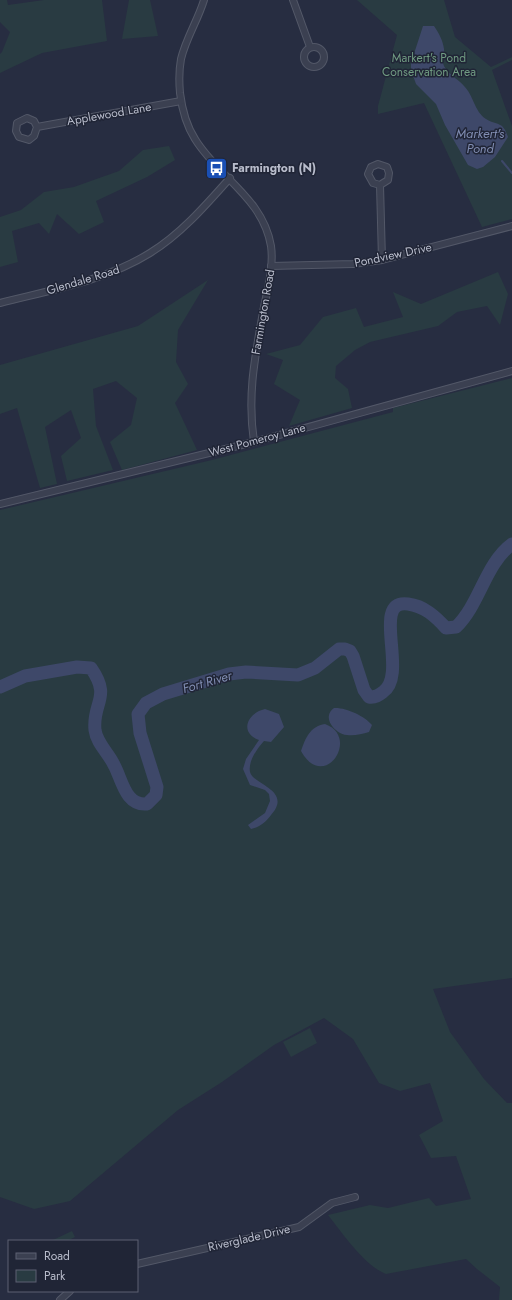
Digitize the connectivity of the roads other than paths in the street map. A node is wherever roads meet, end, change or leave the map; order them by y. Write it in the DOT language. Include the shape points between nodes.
graph roads {
  1 [pos="204,0"];
  2 [pos="293,0"];
  3 [pos="310,48"];
  4 [pos="181,101"];
  5 [pos="37,127"];
  6 [pos="230,178"];
  7 [pos="380,185"];
  8 [pos="512,226"];
  9 [pos="382,260"];
  10 [pos="271,266"];
  11 [pos="0,303"];
  12 [pos="512,371"];
  13 [pos="254,442"];
  14 [pos="0,504"];
  15 [pos="355,1197"];
  16 [pos="138,1264"];
  17 [pos="69,1292"];
  18 [pos="60,1300"];
  1 -- 4 [label="street, Farmington Road" via="181,60"];
  2 -- 3 [label="street"];
  4 -- 5 [label="street, Applewood Lane"];
  4 -- 6 [label="street, Farmington Road" via="187,124 195,140"];
  6 -- 10 [label="street, Farmington Road" via="249,199 262,219 270,245"];
  6 -- 11 [label="street, Glendale Road" via="174,236 151,253 88,281"];
  7 -- 9 [label="street"];
  8 -- 9 [label="street, Pondview Drive"];
  9 -- 10 [label="street, Pondview Drive" via="353,264"];
  10 -- 13 [label="street, Farmington Road" via="252,376 251,423"];
  12 -- 13 [label="street, West Pomeroy Lane"];
  13 -- 14 [label="street, West Pomeroy Lane"];
  15 -- 16 [label="street, Riverglade Drive" via="332,1203 299,1227"];
  17 -- 18 [label="street"];
}
